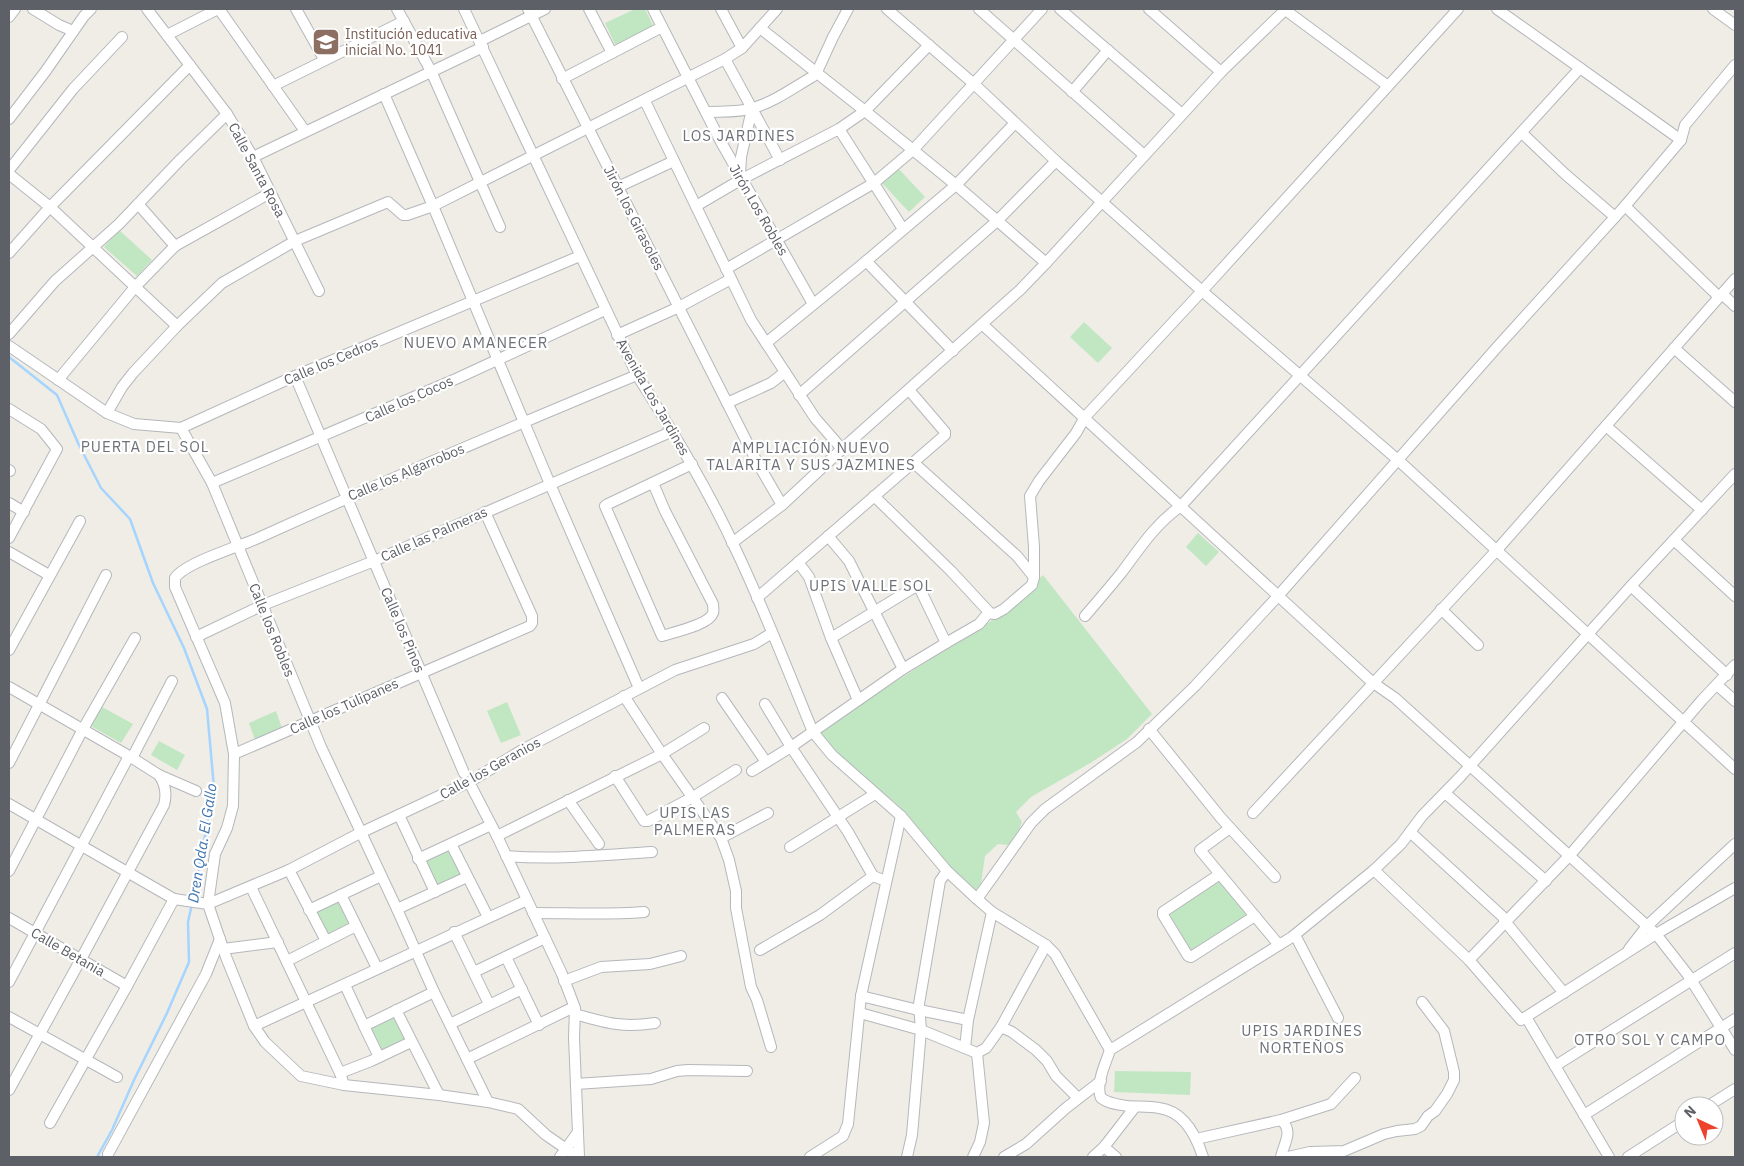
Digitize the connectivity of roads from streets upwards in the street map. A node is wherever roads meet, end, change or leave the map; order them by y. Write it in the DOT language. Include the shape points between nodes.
graph roads {
  1 [pos="15,9"];
  2 [pos="33,9"];
  3 [pos="91,9"];
  4 [pos="147,9"];
  5 [pos="219,9"];
  6 [pos="296,9"];
  7 [pos="397,9"];
  8 [pos="464,9"];
  9 [pos="545,9"];
  10 [pos="589,9"];
  11 [pos="652,9"];
  12 [pos="721,9"];
  13 [pos="777,9"];
  14 [pos="848,9"];
  15 [pos="887,9"];
  16 [pos="979,9"];
  17 [pos="1042,9"];
  18 [pos="1060,9"];
  19 [pos="1149,9"];
  20 [pos="1285,9"];
  21 [pos="1458,9"];
  22 [pos="1497,9"];
  23 [pos="1713,9"];
  24 [pos="529,12"];
  25 [pos="9,17"];
  26 [pos="1734,20"];
  27 [pos="404,21"];
  28 [pos="662,27"];
  29 [pos="760,28"];
  30 [pos="73,31"];
  31 [pos="168,35"];
  32 [pos="122,37"];
  33 [pos="1014,40"];
  34 [pos="481,44"];
  35 [pos="929,45"];
  36 [pos="742,48"];
  37 [pos="1108,50"];
  38 [pos="612,53"];
  39 [pos="324,59"];
  40 [pos="726,59"];
  41 [pos="190,65"];
  42 [pos="1735,65"];
  43 [pos="1580,68"];
  44 [pos="431,71"];
  45 [pos="1221,72"];
  46 [pos="816,74"];
  47 [pos="562,79"];
  48 [pos="687,79"];
  49 [pos="974,84"];
  50 [pos="273,86"];
  51 [pos="1388,86"];
  52 [pos="1072,92"];
  53 [pos="384,94"];
  54 [pos="645,101"];
  55 [pos="752,109"];
  56 [pos="865,111"];
  57 [pos="706,112"];
  58 [pos="227,114"];
  59 [pos="1182,114"];
  60 [pos="9,119"];
  61 [pos="1015,122"];
  62 [pos="588,129"];
  63 [pos="839,129"];
  64 [pos="305,131"];
  65 [pos="1522,132"];
  66 [pos="1681,140"];
  67 [pos="913,150"];
  68 [pos="1144,155"];
  69 [pos="534,156"];
  70 [pos="254,157"];
  71 [pos="780,160"];
  72 [pos="674,161"];
  73 [pos="1056,161"];
  74 [pos="9,170"];
  75 [pos="9,174"];
  76 [pos="741,178"];
  77 [pos="481,182"];
  78 [pos="874,183"];
  79 [pos="956,185"];
  80 [pos="618,187"];
  81 [pos="270,194"];
  82 [pos="1103,201"];
  83 [pos="138,204"];
  84 [pos="433,206"];
  85 [pos="696,206"];
  86 [pos="1625,206"];
  87 [pos="50,207"];
  88 [pos="1615,217"];
  89 [pos="997,220"];
  90 [pos="500,227"];
  91 [pos="903,230"];
  92 [pos="776,240"];
  93 [pos="295,241"];
  94 [pos="175,246"];
  95 [pos="10,249"];
  96 [pos="92,249"];
  97 [pos="580,256"];
  98 [pos="866,262"];
  99 [pos="1046,263"];
  100 [pos="726,269"];
  101 [pos="1735,279"];
  102 [pos="732,280"];
  103 [pos="136,287"];
  104 [pos="318,291"];
  105 [pos="1202,291"];
  106 [pos="1720,296"];
  107 [pos="472,301"];
  108 [pos="905,301"];
  109 [pos="812,304"];
  110 [pos="1735,306"];
  111 [pos="679,307"];
  112 [pos="605,310"];
  113 [pos="983,325"];
  114 [pos="177,326"];
  115 [pos="9,334"];
  116 [pos="617,334"];
  117 [pos="766,343"];
  118 [pos="9,346"];
  119 [pos="1674,348"];
  120 [pos="953,351"];
  121 [pos="497,360"];
  122 [pos="785,372"];
  123 [pos="637,375"];
  124 [pos="1299,375"];
  125 [pos="295,376"];
  126 [pos="58,380"];
  127 [pos="909,390"];
  128 [pos="799,395"];
  129 [pos="1735,402"];
  130 [pos="727,403"];
  131 [pos="9,409"];
  132 [pos="108,413"];
  133 [pos="1085,417"];
  134 [pos="524,422"];
  135 [pos="1606,426"];
  136 [pos="181,428"];
  137 [pos="673,431"];
  138 [pos="321,437"];
  139 [pos="842,449"];
  140 [pos="1398,460"];
  141 [pos="914,463"];
  142 [pos="692,464"];
  143 [pos="1735,474"];
  144 [pos="212,483"];
  145 [pos="652,483"];
  146 [pos="550,484"];
  147 [pos="874,496"];
  148 [pos="347,498"];
  149 [pos="9,503"];
  150 [pos="782,505"];
  151 [pos="1181,506"];
  152 [pos="1702,510"];
  153 [pos="24,512"];
  154 [pos="485,512"];
  155 [pos="80,521"];
  156 [pos="828,536"];
  157 [pos="9,538"];
  158 [pos="1674,540"];
  159 [pos="732,543"];
  160 [pos="239,546"];
  161 [pos="1496,551"];
  162 [pos="9,552"];
  163 [pos="374,560"];
  164 [pos="798,562"];
  165 [pos="49,575"];
  166 [pos="106,575"];
  167 [pos="1034,578"];
  168 [pos="1631,586"];
  169 [pos="1278,596"];
  170 [pos="1735,596"];
  171 [pos="756,598"];
  172 [pos="263,604"];
  173 [pos="1441,609"];
  174 [pos="874,610"];
  175 [pos="988,613"];
  176 [pos="1085,616"];
  177 [pos="772,633"];
  178 [pos="1588,634"];
  179 [pos="196,637"];
  180 [pos="135,638"];
  181 [pos="831,638"];
  182 [pos="946,643"];
  183 [pos="1478,645"];
  184 [pos="9,650"];
  185 [pos="1735,665"];
  186 [pos="903,669"];
  187 [pos="421,673"];
  188 [pos="1727,674"];
  189 [pos="172,681"];
  190 [pos="1372,682"];
  191 [pos="1717,685"];
  192 [pos="9,687"];
  193 [pos="639,688"];
  194 [pos="624,696"];
  195 [pos="722,698"];
  196 [pos="858,700"];
  197 [pos="1735,701"];
  198 [pos="765,704"];
  199 [pos="40,705"];
  200 [pos="309,722"];
  201 [pos="1683,722"];
  202 [pos="704,728"];
  203 [pos="83,729"];
  204 [pos="1150,729"];
  205 [pos="813,732"];
  206 [pos="791,747"];
  207 [pos="234,754"];
  208 [pos="662,754"];
  209 [pos="131,757"];
  210 [pos="766,762"];
  211 [pos="9,763"];
  212 [pos="1734,765"];
  213 [pos="1470,766"];
  214 [pos="736,770"];
  215 [pos="752,770"];
  216 [pos="159,775"];
  217 [pos="615,776"];
  218 [pos="467,778"];
  219 [pos="196,791"];
  220 [pos="1445,793"];
  221 [pos="875,794"];
  222 [pos="693,797"];
  223 [pos="568,800"];
  224 [pos="9,804"];
  225 [pos="768,813"];
  226 [pos="1253,813"];
  227 [pos="399,815"];
  228 [pos="901,816"];
  229 [pos="838,818"];
  230 [pos="37,820"];
  231 [pos="491,825"];
  232 [pos="1230,828"];
  233 [pos="1410,832"];
  234 [pos="360,833"];
  235 [pos="497,836"];
  236 [pos="721,838"];
  237 [pos="451,844"];
  238 [pos="599,844"];
  239 [pos="1735,844"];
  240 [pos="82,845"];
  241 [pos="790,847"];
  242 [pos="652,852"];
  243 [pos="1570,855"];
  244 [pos="506,856"];
  245 [pos="418,859"];
  246 [pos="289,870"];
  247 [pos="1374,870"];
  248 [pos="9,871"];
  249 [pos="947,871"];
  250 [pos="128,872"];
  251 [pos="1220,874"];
  252 [pos="381,876"];
  253 [pos="873,876"];
  254 [pos="467,877"];
  255 [pos="1275,877"];
  256 [pos="886,881"];
  257 [pos="1546,881"];
  258 [pos="252,886"];
  259 [pos="1735,888"];
  260 [pos="435,892"];
  261 [pos="341,895"];
  262 [pos="174,899"];
  263 [pos="527,900"];
  264 [pos="977,900"];
  265 [pos="208,904"];
  266 [pos="397,909"];
  267 [pos="310,910"];
  268 [pos="644,912"];
  269 [pos="992,912"];
  270 [pos="533,913"];
  271 [pos="1255,916"];
  272 [pos="488,917"];
  273 [pos="9,918"];
  274 [pos="1505,921"];
  275 [pos="356,926"];
  276 [pos="1647,926"];
  277 [pos="454,932"];
  278 [pos="35,933"];
  279 [pos="1656,934"];
  280 [pos="1295,935"];
  281 [pos="545,938"];
  282 [pos="326,941"];
  283 [pos="278,942"];
  284 [pos="222,944"];
  285 [pos="1046,945"];
  286 [pos="1280,945"];
  287 [pos="415,950"];
  288 [pos="760,950"];
  289 [pos="1627,953"];
  290 [pos="1735,953"];
  291 [pos="681,956"];
  292 [pos="506,957"];
  293 [pos="81,959"];
  294 [pos="1469,960"];
  295 [pos="287,961"];
  296 [pos="377,968"];
  297 [pos="474,972"];
  298 [pos="564,981"];
  299 [pos="1691,981"];
  300 [pos="9,982"];
  301 [pos="345,985"];
  302 [pos="127,986"];
  303 [pos="522,989"];
  304 [pos="434,992"];
  305 [pos="1564,993"];
  306 [pos="862,996"];
  307 [pos="1422,1002"];
  308 [pos="306,1003"];
  309 [pos="489,1004"];
  310 [pos="396,1010"];
  311 [pos="919,1010"];
  312 [pos="574,1011"];
  313 [pos="860,1013"];
  314 [pos="9,1016"];
  315 [pos="1526,1017"];
  316 [pos="1338,1018"];
  317 [pos="1735,1019"];
  318 [pos="968,1020"];
  319 [pos="655,1023"];
  320 [pos="450,1024"];
  321 [pos="539,1025"];
  322 [pos="254,1026"];
  323 [pos="364,1026"];
  324 [pos="1000,1028"];
  325 [pos="1722,1028"];
  326 [pos="921,1030"];
  327 [pos="40,1034"];
  328 [pos="411,1042"];
  329 [pos="771,1047"];
  330 [pos="965,1048"];
  331 [pos="1110,1050"];
  332 [pos="1735,1050"];
  333 [pos="977,1053"];
  334 [pos="379,1057"];
  335 [pos="86,1059"];
  336 [pos="467,1059"];
  337 [pos="1555,1066"];
  338 [pos="747,1071"];
  339 [pos="340,1073"];
  340 [pos="117,1078"];
  341 [pos="1355,1078"];
  342 [pos="1100,1081"];
  343 [pos="576,1084"];
  344 [pos="344,1085"];
  345 [pos="1735,1088"];
  346 [pos="9,1090"];
  347 [pos="439,1095"];
  348 [pos="1723,1096"];
  349 [pos="1078,1098"];
  350 [pos="488,1102"];
  351 [pos="1135,1107"];
  352 [pos="1584,1115"];
  353 [pos="1281,1120"];
  354 [pos="50,1123"];
  355 [pos="1674,1127"];
  356 [pos="578,1132"];
  357 [pos="1196,1139"];
  358 [pos="1104,1147"];
  359 [pos="108,1154"];
  360 [pos="563,1154"];
  361 [pos="578,1157"];
  362 [pos="810,1157"];
  363 [pos="907,1157"];
  364 [pos="974,1157"];
  365 [pos="1004,1157"];
  366 [pos="1093,1157"];
  367 [pos="1116,1157"];
  368 [pos="1203,1157"];
  369 [pos="1281,1157"];
  370 [pos="1288,1157"];
  371 [pos="1609,1157"];
  372 [pos="1628,1157"];
  1 -- 25 [label="street"];
  2 -- 30 [label="street"];
  3 -- 30 [label="street"];
  4 -- 31 [label="street, Calle Santa Rosa"];
  5 -- 31 [label="street"];
  5 -- 50 [label="street"];
  6 -- 39 [label="street"];
  7 -- 27 [label="street"];
  8 -- 34 [label="street, Avenida Los Jardines"];
  9 -- 24 [label="street"];
  10 -- 38 [label="street"];
  11 -- 28 [label="street, Jirón Los Robles"];
  12 -- 36 [label="street"];
  13 -- 29 [label="street"];
  14 -- 46 [label="street"];
  15 -- 35 [label="street"];
  16 -- 33 [label="street"];
  17 -- 33 [label="street"];
  18 -- 37 [label="street"];
  19 -- 45 [label="street"];
  20 -- 45 [label="street"];
  20 -- 51 [label="street"];
  21 -- 51 [label="street"];
  22 -- 43 [label="street"];
  23 -- 26 [label="street"];
  24 -- 34 [label="street"];
  24 -- 47 [label="street, Jirón los Girasoles"];
  27 -- 39 [label="street"];
  27 -- 44 [label="street"];
  28 -- 38 [label="street"];
  28 -- 48 [label="street, Jirón Los Robles"];
  29 -- 36 [label="street"];
  29 -- 46 [label="street"];
  30 -- 60 [label="street"];
  31 -- 41 [label="street, Calle Santa Rosa"];
  32 -- 74 [label="street" via="73,90"];
  33 -- 49 [label="street"];
  33 -- 52 [label="street"];
  34 -- 44 [label="street"];
  34 -- 69 [label="street, Avenida Los Jardines"];
  35 -- 49 [label="street"];
  35 -- 56 [label="street"];
  36 -- 40 [label="street"];
  37 -- 52 [label="street"];
  37 -- 59 [label="street"];
  38 -- 47 [label="street"];
  39 -- 50 [label="street"];
  40 -- 48 [label="street"];
  40 -- 55 [label="street"];
  41 -- 58 [label="street, Calle Santa Rosa"];
  41 -- 87 [label="street"];
  42 -- 66 [label="street" via="1685,125"];
  43 -- 65 [label="street"];
  43 -- 66 [label="street"];
  44 -- 53 [label="street"];
  44 -- 77 [label="street"];
  45 -- 59 [label="street"];
  46 -- 55 [label="street"];
  46 -- 56 [label="street"];
  47 -- 62 [label="street, Jirón los Girasoles"];
  48 -- 54 [label="street"];
  48 -- 57 [label="street, Jirón Los Robles"];
  49 -- 61 [label="street"];
  49 -- 67 [label="street"];
  50 -- 64 [label="street"];
  51 -- 105 [label="street"];
  52 -- 68 [label="street"];
  53 -- 64 [label="street"];
  53 -- 84 [label="street"];
  54 -- 62 [label="street"];
  54 -- 72 [label="street"];
  55 -- 57 [label="street"];
  55 -- 71 [label="street"];
  55 -- 76 [label="street" via="741,157"];
  56 -- 63 [label="street"];
  56 -- 67 [label="street"];
  57 -- 76 [label="street, Jirón Los Robles"];
  58 -- 70 [label="street, Calle Santa Rosa"];
  58 -- 83 [label="street"];
  59 -- 68 [label="street"];
  61 -- 73 [label="street"];
  61 -- 79 [label="street"];
  62 -- 69 [label="street"];
  62 -- 80 [label="street, Jirón los Girasoles"];
  63 -- 71 [label="street"];
  63 -- 78 [label="street"];
  64 -- 70 [label="street"];
  65 -- 88 [label="street"];
  65 -- 124 [label="street"];
  66 -- 86 [label="street"];
  67 -- 78 [label="street"];
  67 -- 79 [label="street"];
  68 -- 82 [label="street"];
  69 -- 77 [label="street"];
  69 -- 97 [label="street, Avenida Los Jardines"];
  70 -- 81 [label="street, Calle Santa Rosa"];
  71 -- 76 [label="street"];
  72 -- 80 [label="street"];
  72 -- 85 [label="street"];
  73 -- 82 [label="street"];
  73 -- 89 [label="street"];
  75 -- 87 [label="street"];
  76 -- 85 [label="street"];
  76 -- 92 [label="street, Jirón Los Robles"];
  77 -- 84 [label="street"];
  77 -- 90 [label="street"];
  78 -- 91 [label="street"];
  78 -- 92 [label="street"];
  79 -- 89 [label="street"];
  79 -- 91 [label="street"];
  80 -- 111 [label="street, Jirón los Girasoles"];
  81 -- 93 [label="street, Calle Santa Rosa"];
  81 -- 94 [label="street"];
  82 -- 99 [label="street"];
  82 -- 105 [label="street"];
  83 -- 94 [label="street"];
  83 -- 96 [label="street"];
  84 -- 93 [label="street" via="403,215 388,202"];
  84 -- 107 [label="street"];
  85 -- 100 [label="street"];
  86 -- 88 [label="street"];
  86 -- 106 [label="street"];
  87 -- 95 [label="street"];
  87 -- 96 [label="street"];
  88 -- 140 [label="street"];
  89 -- 99 [label="street"];
  89 -- 108 [label="street"];
  91 -- 98 [label="street"];
  92 -- 100 [label="street"];
  92 -- 109 [label="street, Jirón Los Robles"];
  93 -- 104 [label="street, Calle Santa Rosa"];
  93 -- 114 [label="street" via="222,283"];
  94 -- 103 [label="street"];
  96 -- 103 [label="street"];
  96 -- 115 [label="street" via="55,281"];
  97 -- 107 [label="street, Calle los Cedros"];
  97 -- 112 [label="street, Avenida Los Jardines"];
  98 -- 108 [label="street"];
  98 -- 109 [label="street"];
  99 -- 113 [label="street"];
  100 -- 102 [label="street"];
  101 -- 106 [label="street"];
  102 -- 111 [label="street"];
  102 -- 117 [label="street"];
  103 -- 114 [label="street"];
  103 -- 126 [label="street"];
  105 -- 124 [label="street"];
  105 -- 133 [label="street"];
  106 -- 110 [label="street"];
  106 -- 119 [label="street"];
  107 -- 121 [label="street"];
  107 -- 125 [label="street, Calle los Cedros"];
  108 -- 120 [label="street"];
  108 -- 128 [label="street"];
  109 -- 117 [label="street"];
  111 -- 116 [label="street"];
  111 -- 130 [label="street, Jirón los Girasoles"];
  112 -- 116 [label="street, Avenida Los Jardines"];
  112 -- 121 [label="street, Calle los Cocos"];
  113 -- 120 [label="street"];
  113 -- 133 [label="street"];
  114 -- 132 [label="street" via="133,373"];
  116 -- 123 [label="street, Avenida Los Jardines"];
  117 -- 122 [label="street"];
  118 -- 126 [label="street, Calle los Cedros"];
  119 -- 129 [label="street"];
  119 -- 135 [label="street"];
  120 -- 127 [label="street"];
  121 -- 134 [label="street"];
  121 -- 138 [label="street, Calle los Cocos"];
  122 -- 128 [label="street"];
  122 -- 130 [label="street"];
  123 -- 134 [label="street, Calle los Algarrobos"];
  123 -- 137 [label="street, Avenida Los Jardines"];
  124 -- 140 [label="street"];
  124 -- 151 [label="street"];
  125 -- 136 [label="street, Calle los Cedros"];
  125 -- 138 [label="street, Calle los Pinos"];
  126 -- 132 [label="street, Calle los Cedros"];
  127 -- 139 [label="street"];
  127 -- 141 [label="street" via="945,432"];
  128 -- 139 [label="street"];
  130 -- 150 [label="street, Jirón los Girasoles"];
  131 -- 153 [label="street" via="41,429 57,449"];
  132 -- 136 [label="street, Calle los Cedros" via="134,424"];
  133 -- 151 [label="street"];
  133 -- 167 [label="street" via="1030,496"];
  134 -- 146 [label="street"];
  134 -- 148 [label="street, Calle los Algarrobos"];
  135 -- 152 [label="street"];
  135 -- 161 [label="street"];
  136 -- 144 [label="street, Calle los Robles"];
  137 -- 142 [label="street, Avenida Los Jardines"];
  137 -- 146 [label="street, Calle las Palmeras"];
  138 -- 144 [label="street, Calle los Cocos"];
  138 -- 148 [label="street, Calle los Pinos"];
  139 -- 150 [label="street"];
  140 -- 161 [label="street"];
  140 -- 169 [label="street"];
  141 -- 147 [label="street"];
  141 -- 167 [label="street" via="1017,556"];
  142 -- 145 [label="street"];
  142 -- 159 [label="street, Avenida Los Jardines"];
  143 -- 152 [label="street"];
  144 -- 160 [label="street, Calle los Robles"];
  145 -- 145 [label="street" via="605,506 662,636 709,619 713,604"];
  146 -- 154 [label="street, Calle las Palmeras"];
  146 -- 193 [label="street"];
  147 -- 156 [label="street"];
  147 -- 175 [label="street" via="951,570"];
  148 -- 160 [label="street, Calle los Algarrobos"];
  148 -- 163 [label="street, Calle los Pinos"];
  149 -- 153 [label="street"];
  150 -- 159 [label="street"];
  151 -- 169 [label="street"];
  151 -- 176 [label="street" via="1149,535"];
  152 -- 158 [label="street"];
  153 -- 157 [label="street"];
  154 -- 163 [label="street, Calle las Palmeras"];
  154 -- 187 [label="street, Calle los Tulipanes" via="532,623 525,629"];
  155 -- 165 [label="street"];
  156 -- 164 [label="street"];
  156 -- 174 [label="street" via="849,561"];
  158 -- 168 [label="street"];
  158 -- 170 [label="street"];
  159 -- 171 [label="street, Avenida Los Jardines"];
  160 -- 172 [label="street, Calle los Robles"];
  160 -- 179 [label="street, Calle los Algarrobos" via="186,567 175,578 175,587"];
  161 -- 173 [label="street"];
  161 -- 178 [label="street"];
  162 -- 165 [label="street"];
  163 -- 172 [label="street, Calle las Palmeras"];
  163 -- 187 [label="street, Calle los Pinos"];
  164 -- 171 [label="street"];
  164 -- 181 [label="street" via="809,578"];
  165 -- 184 [label="street"];
  166 -- 199 [label="street"];
  167 -- 175 [label="street" via="1032,585 1004,609 995,614"];
  168 -- 178 [label="street"];
  168 -- 188 [label="street"];
  169 -- 190 [label="street"];
  169 -- 204 [label="street" via="1195,686"];
  171 -- 177 [label="street, Avenida Los Jardines"];
  172 -- 179 [label="street, Calle las Palmeras"];
  172 -- 200 [label="street, Calle los Robles"];
  173 -- 183 [label="street"];
  173 -- 190 [label="street"];
  174 -- 181 [label="street"];
  174 -- 182 [label="street" via="918,584"];
  174 -- 186 [label="street"];
  175 -- 182 [label="street" via="979,624"];
  177 -- 193 [label="street, Calle los Geranios" via="754,644 675,670"];
  177 -- 205 [label="street, Avenida Los Jardines"];
  178 -- 201 [label="street"];
  178 -- 213 [label="street"];
  179 -- 207 [label="street" via="225,703"];
  180 -- 203 [label="street"];
  181 -- 196 [label="street"];
  182 -- 186 [label="street"];
  185 -- 188 [label="street"];
  186 -- 196 [label="street"];
  187 -- 200 [label="street, Calle los Tulipanes"];
  187 -- 218 [label="street, Calle los Pinos"];
  188 -- 191 [label="street"];
  189 -- 209 [label="street"];
  190 -- 213 [label="street" via="1395,698"];
  190 -- 226 [label="street"];
  191 -- 197 [label="street"];
  191 -- 201 [label="street"];
  192 -- 199 [label="street"];
  193 -- 194 [label="street, Calle los Geranios"];
  194 -- 208 [label="street"];
  194 -- 218 [label="street, Calle los Geranios"];
  195 -- 210 [label="street"];
  196 -- 205 [label="street"];
  198 -- 206 [label="street"];
  199 -- 203 [label="street"];
  199 -- 211 [label="street"];
  200 -- 207 [label="street, Calle los Tulipanes"];
  200 -- 234 [label="street, Calle los Robles"];
  201 -- 212 [label="street"];
  201 -- 243 [label="street"];
  202 -- 208 [label="street"];
  203 -- 209 [label="street"];
  203 -- 230 [label="street"];
  204 -- 232 [label="street"];
  204 -- 264 [label="street" via="1045,809 1031,823"];
  205 -- 206 [label="street"];
  205 -- 221 [label="street, Avenida Los Jardines" via="832,755"];
  206 -- 210 [label="street"];
  206 -- 229 [label="street"];
  207 -- 265 [label="street" via="234,806 215,854"];
  208 -- 217 [label="street"];
  208 -- 222 [label="street"];
  209 -- 216 [label="street"];
  209 -- 240 [label="street"];
  210 -- 215 [label="street"];
  213 -- 220 [label="street"];
  213 -- 243 [label="street"];
  214 -- 222 [label="street"];
  216 -- 219 [label="street"];
  216 -- 250 [label="street" via="164,782 164,805"];
  217 -- 222 [label="street" via="644,820 648,821"];
  217 -- 223 [label="street"];
  218 -- 227 [label="street, Calle los Geranios"];
  218 -- 231 [label="street, Calle los Pinos"];
  220 -- 233 [label="street"];
  220 -- 257 [label="street"];
  221 -- 228 [label="street, Avenida Los Jardines"];
  221 -- 229 [label="street"];
  222 -- 236 [label="street"];
  223 -- 235 [label="street"];
  223 -- 238 [label="street"];
  224 -- 230 [label="street"];
  225 -- 236 [label="street"];
  227 -- 234 [label="street, Calle los Geranios"];
  227 -- 245 [label="street"];
  228 -- 249 [label="street, Avenida Los Jardines"];
  228 -- 256 [label="street"];
  229 -- 241 [label="street"];
  229 -- 253 [label="street"];
  230 -- 240 [label="street"];
  230 -- 248 [label="street"];
  231 -- 235 [label="street, Calle los Pinos"];
  231 -- 237 [label="street"];
  232 -- 251 [label="street" via="1200,850"];
  232 -- 255 [label="street"];
  233 -- 247 [label="street"];
  233 -- 274 [label="street"];
  234 -- 246 [label="street, Calle los Geranios"];
  234 -- 252 [label="street, Calle los Robles"];
  235 -- 244 [label="street, Calle los Pinos"];
  236 -- 329 [label="street" via="736,891 736,908 751,987"];
  237 -- 245 [label="street"];
  237 -- 254 [label="street"];
  239 -- 276 [label="street"];
  240 -- 250 [label="street"];
  240 -- 278 [label="street"];
  242 -- 244 [label="street" via="573,857"];
  243 -- 257 [label="street"];
  243 -- 276 [label="street"];
  244 -- 263 [label="street, Calle los Pinos"];
  245 -- 260 [label="street"];
  246 -- 258 [label="street, Calle los Geranios"];
  246 -- 267 [label="street"];
  247 -- 280 [label="street"];
  247 -- 294 [label="street"];
  249 -- 264 [label="street, Avenida Los Jardines"];
  249 -- 311 [label="street" via="940,881"];
  250 -- 262 [label="street"];
  250 -- 293 [label="street"];
  251 -- 271 [label="street"];
  251 -- 271 [label="street" via="1163,912 1188,956"];
  252 -- 261 [label="street"];
  252 -- 266 [label="street, Calle los Robles"];
  253 -- 256 [label="street"];
  253 -- 288 [label="street" via="830,908"];
  254 -- 260 [label="street"];
  254 -- 272 [label="street"];
  256 -- 306 [label="street"];
  257 -- 274 [label="street"];
  258 -- 265 [label="street, Calle los Geranios"];
  258 -- 283 [label="street"];
  259 -- 279 [label="street"];
  260 -- 266 [label="street"];
  261 -- 267 [label="street"];
  261 -- 275 [label="street"];
  262 -- 265 [label="street"];
  262 -- 302 [label="street"];
  263 -- 270 [label="street, Calle los Pinos"];
  263 -- 272 [label="street"];
  264 -- 269 [label="street, Avenida Los Jardines"];
  265 -- 284 [label="street"];
  266 -- 287 [label="street, Calle los Robles"];
  267 -- 282 [label="street"];
  268 -- 270 [label="street"];
  269 -- 285 [label="street, Avenida Los Jardines"];
  269 -- 318 [label="street"];
  270 -- 281 [label="street, Calle los Pinos"];
  271 -- 286 [label="street"];
  272 -- 277 [label="street"];
  273 -- 278 [label="street, Calle Betania"];
  274 -- 294 [label="street"];
  274 -- 305 [label="street"];
  275 -- 282 [label="street"];
  275 -- 296 [label="street"];
  276 -- 279 [label="street"];
  276 -- 289 [label="street"];
  277 -- 287 [label="street"];
  277 -- 297 [label="street"];
  278 -- 293 [label="street, Calle Betania"];
  278 -- 300 [label="street"];
  279 -- 289 [label="street"];
  279 -- 299 [label="street"];
  280 -- 286 [label="street"];
  280 -- 316 [label="street"];
  281 -- 292 [label="street"];
  281 -- 298 [label="street, Calle los Pinos"];
  282 -- 295 [label="street"];
  283 -- 284 [label="street"];
  283 -- 295 [label="street"];
  284 -- 322 [label="street"];
  284 -- 359 [label="street"];
  285 -- 324 [label="street"];
  285 -- 331 [label="street, Avenida Los Jardines" via="1056,954"];
  286 -- 331 [label="street"];
  287 -- 296 [label="street"];
  287 -- 304 [label="street, Calle los Robles"];
  289 -- 305 [label="street"];
  290 -- 299 [label="street"];
  291 -- 298 [label="street" via="650,964 601,967"];
  292 -- 297 [label="street"];
  292 -- 303 [label="street"];
  293 -- 302 [label="street, Calle Betania"];
  293 -- 327 [label="street"];
  294 -- 315 [label="street" via="1522,1020"];
  295 -- 308 [label="street"];
  296 -- 301 [label="street"];
  297 -- 309 [label="street"];
  298 -- 312 [label="street, Calle los Pinos"];
  299 -- 325 [label="street"];
  299 -- 337 [label="street"];
  301 -- 308 [label="street"];
  301 -- 323 [label="street"];
  302 -- 335 [label="street"];
  303 -- 309 [label="street"];
  303 -- 321 [label="street"];
  304 -- 310 [label="street"];
  304 -- 320 [label="street, Calle los Robles"];
  305 -- 315 [label="street"];
  306 -- 311 [label="street"];
  306 -- 313 [label="street"];
  307 -- 370 [label="street" via="1444,1031 1454,1072 1454,1080 1435,1111 1415,1129 1384,1134 1344,1151"];
  308 -- 322 [label="street"];
  308 -- 339 [label="street"];
  309 -- 320 [label="street"];
  310 -- 323 [label="street"];
  310 -- 328 [label="street"];
  311 -- 318 [label="street"];
  311 -- 326 [label="street"];
  312 -- 319 [label="street" via="622,1026"];
  312 -- 321 [label="street"];
  312 -- 343 [label="street"];
  313 -- 326 [label="street"];
  313 -- 362 [label="street" via="851,1105 844,1136"];
  314 -- 327 [label="street"];
  315 -- 337 [label="street"];
  317 -- 325 [label="street"];
  318 -- 330 [label="street"];
  320 -- 336 [label="street, Calle los Robles"];
  321 -- 336 [label="street"];
  322 -- 344 [label="street" via="265,1042 301,1076"];
  323 -- 334 [label="street"];
  324 -- 333 [label="street" via="986,1048"];
  324 -- 349 [label="street" via="1012,1032 1036,1050"];
  325 -- 332 [label="street"];
  325 -- 352 [label="street"];
  326 -- 330 [label="street"];
  326 -- 363 [label="street" via="912,1135"];
  327 -- 335 [label="street"];
  327 -- 346 [label="street"];
  328 -- 334 [label="street"];
  328 -- 347 [label="street"];
  330 -- 333 [label="street"];
  331 -- 342 [label="street"];
  333 -- 364 [label="street" via="984,1123"];
  334 -- 339 [label="street"];
  335 -- 340 [label="street"];
  335 -- 354 [label="street"];
  336 -- 350 [label="street, Calle los Robles"];
  337 -- 352 [label="street"];
  338 -- 343 [label="street" via="688,1070 651,1079"];
  339 -- 344 [label="street"];
  341 -- 353 [label="street" via="1332,1104"];
  342 -- 349 [label="street"];
  342 -- 351 [label="street" via="1099,1093 1105,1101"];
  343 -- 356 [label="street"];
  344 -- 347 [label="street"];
  345 -- 348 [label="street"];
  347 -- 350 [label="street"];
  349 -- 365 [label="street" via="1026,1144"];
  350 -- 360 [label="street" via="518,1109"];
  351 -- 357 [label="street" via="1169,1110 1190,1126"];
  351 -- 358 [label="street"];
  352 -- 371 [label="street"];
  353 -- 357 [label="street"];
  353 -- 369 [label="street" via="1288,1129 1288,1135"];
  355 -- 372 [label="street"];
  356 -- 360 [label="street"];
  356 -- 361 [label="street"];
  357 -- 368 [label="street"];
  358 -- 366 [label="street"];
  358 -- 367 [label="street"];
  360 -- 361 [label="street"];
}
